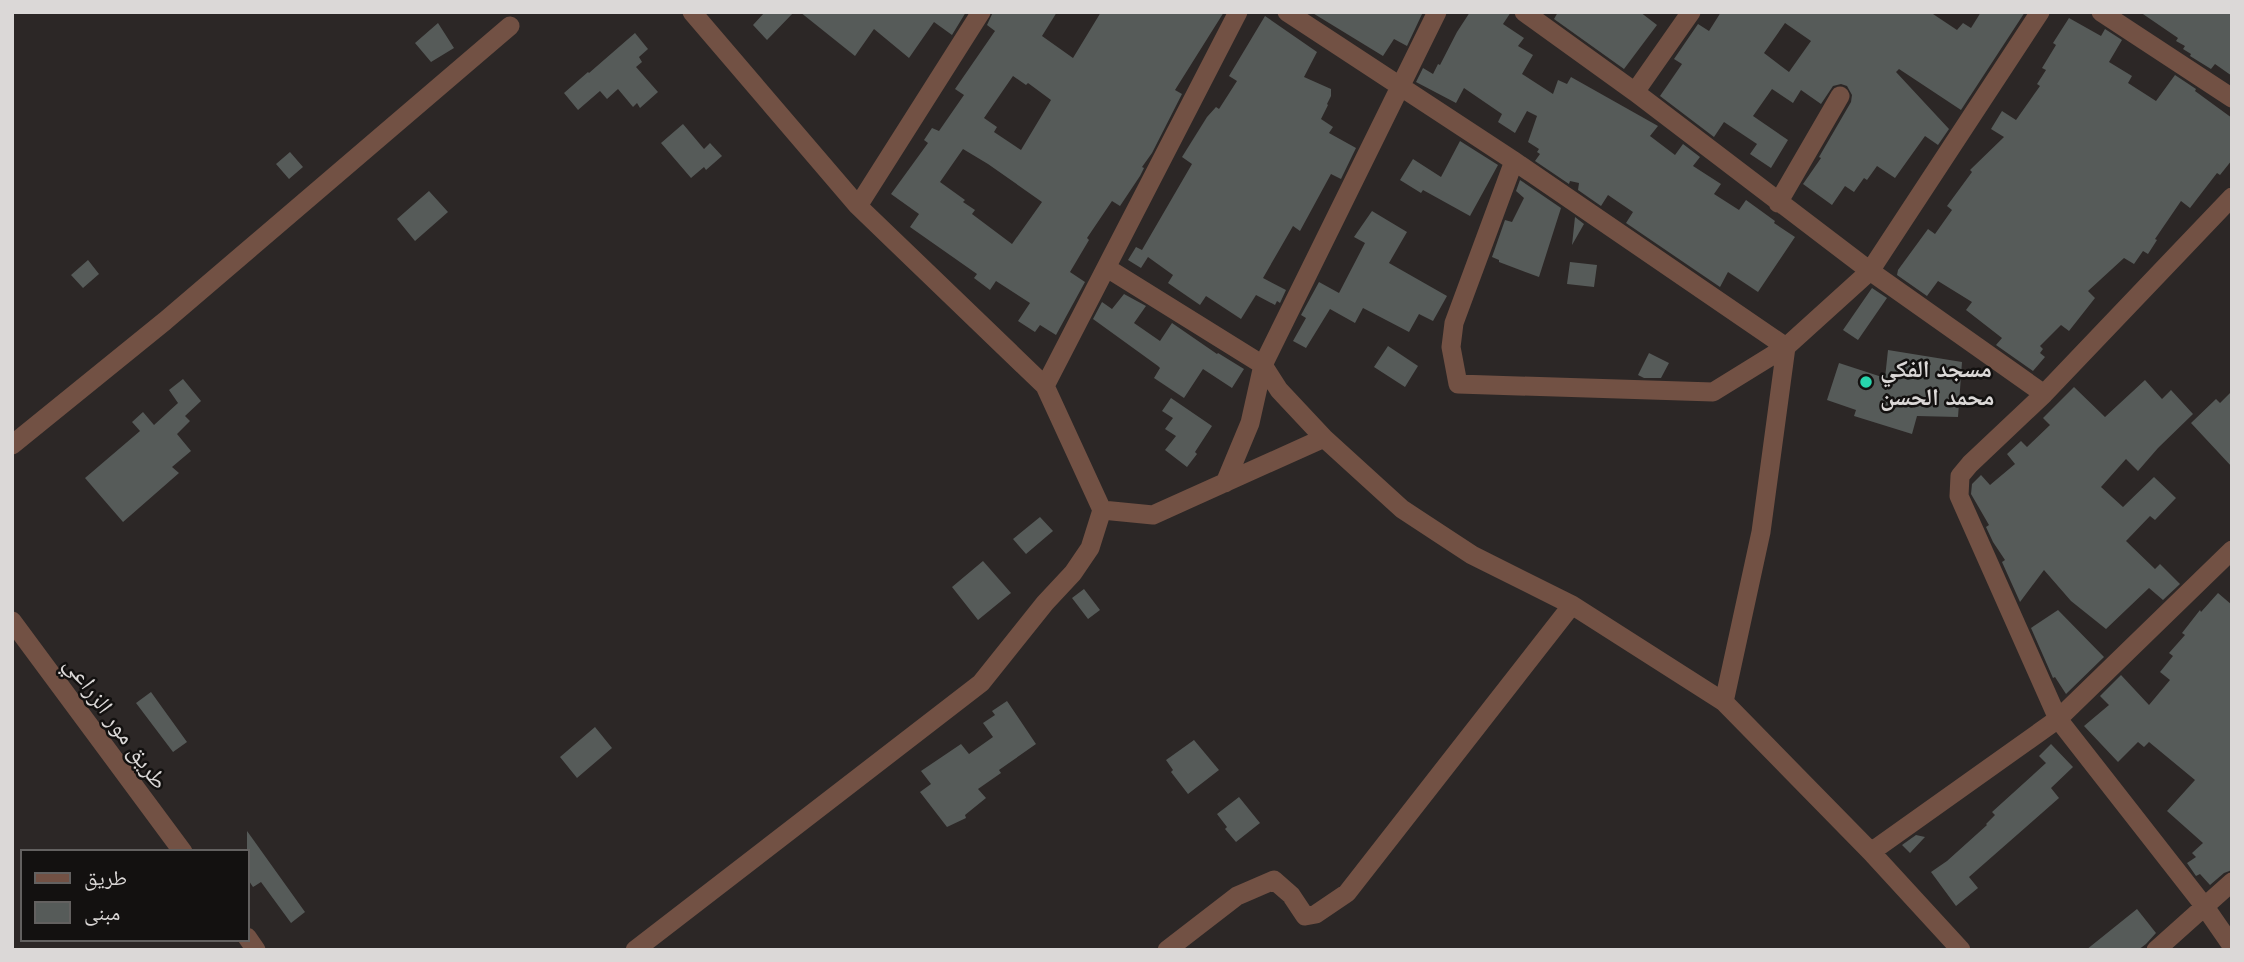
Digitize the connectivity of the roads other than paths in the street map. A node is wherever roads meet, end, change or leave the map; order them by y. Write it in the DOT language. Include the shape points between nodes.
graph roads {
  1 [pos="692,12"];
  2 [pos="981,12"];
  3 [pos="1238,12"];
  4 [pos="1287,12"];
  5 [pos="1437,12"];
  6 [pos="1524,12"];
  7 [pos="1691,12"];
  8 [pos="2040,12"];
  9 [pos="2101,12"];
  10 [pos="510,26"];
  11 [pos="1400,86"];
  12 [pos="1635,92"];
  13 [pos="1840,96"];
  14 [pos="2232,98"];
  15 [pos="1514,161"];
  16 [pos="2232,197"];
  17 [pos="1779,203"];
  18 [pos="858,206"];
  19 [pos="1107,268"];
  20 [pos="1870,271"];
  21 [pos="1786,347"];
  22 [pos="1263,365"];
  23 [pos="1045,386"];
  24 [pos="2044,394"];
  25 [pos="1324,438"];
  26 [pos="12,445"];
  27 [pos="1224,483"];
  28 [pos="1102,510"];
  29 [pos="2232,550"];
  30 [pos="1572,606"];
  31 [pos="12,621"];
  32 [pos="1724,702"];
  33 [pos="2058,719"];
  34 [pos="182,850"];
  35 [pos="1871,852"];
  36 [pos="2232,882"];
  37 [pos="2205,907"];
  38 [pos="2232,946"];
  39 [pos="635,950"];
  40 [pos="1167,950"];
  41 [pos="1961,950"];
  42 [pos="2156,950"];
  1 -- 18 [label="street"];
  2 -- 18 [label="street"];
  3 -- 19 [label="street"];
  4 -- 11 [label="street"];
  5 -- 11 [label="street"];
  6 -- 12 [label="street"];
  7 -- 12 [label="street"];
  8 -- 20 [label="street"];
  9 -- 14 [label="street"];
  10 -- 26 [label="street" via="165,321"];
  11 -- 15 [label="street"];
  11 -- 22 [label="street"];
  12 -- 17 [label="street"];
  13 -- 17 [label="street"];
  15 -- 21 [label="street"];
  15 -- 21 [label="street" via="1454,323 1451,348 1458,384 1713,392"];
  16 -- 24 [label="street"];
  17 -- 20 [label="street"];
  18 -- 23 [label="street"];
  19 -- 22 [label="street"];
  19 -- 23 [label="street"];
  20 -- 21 [label="street"];
  20 -- 24 [label="street"];
  21 -- 32 [label="street" via="1761,532"];
  22 -- 25 [label="street" via="1286,398"];
  22 -- 27 [label="street" via="1250,423"];
  23 -- 28 [label="street"];
  24 -- 33 [label="street" via="1959,476 1959,496"];
  25 -- 27 [label="street"];
  25 -- 30 [label="street" via="1402,509 1472,555"];
  27 -- 28 [label="street" via="1153,515"];
  28 -- 39 [label="street" via="1090,548 1073,573 981,682"];
  29 -- 33 [label="street"];
  30 -- 32 [label="street"];
  30 -- 40 [label="street" via="1347,893 1306,916 1274,880 1237,896"];
  31 -- 34 [label="street, طريق مور الزراعي"];
  32 -- 35 [label="street"];
  33 -- 35 [label="street"];
  33 -- 37 [label="street"];
  35 -- 41 [label="street"];
  36 -- 37 [label="street"];
  37 -- 38 [label="street"];
  37 -- 42 [label="street"];
}
